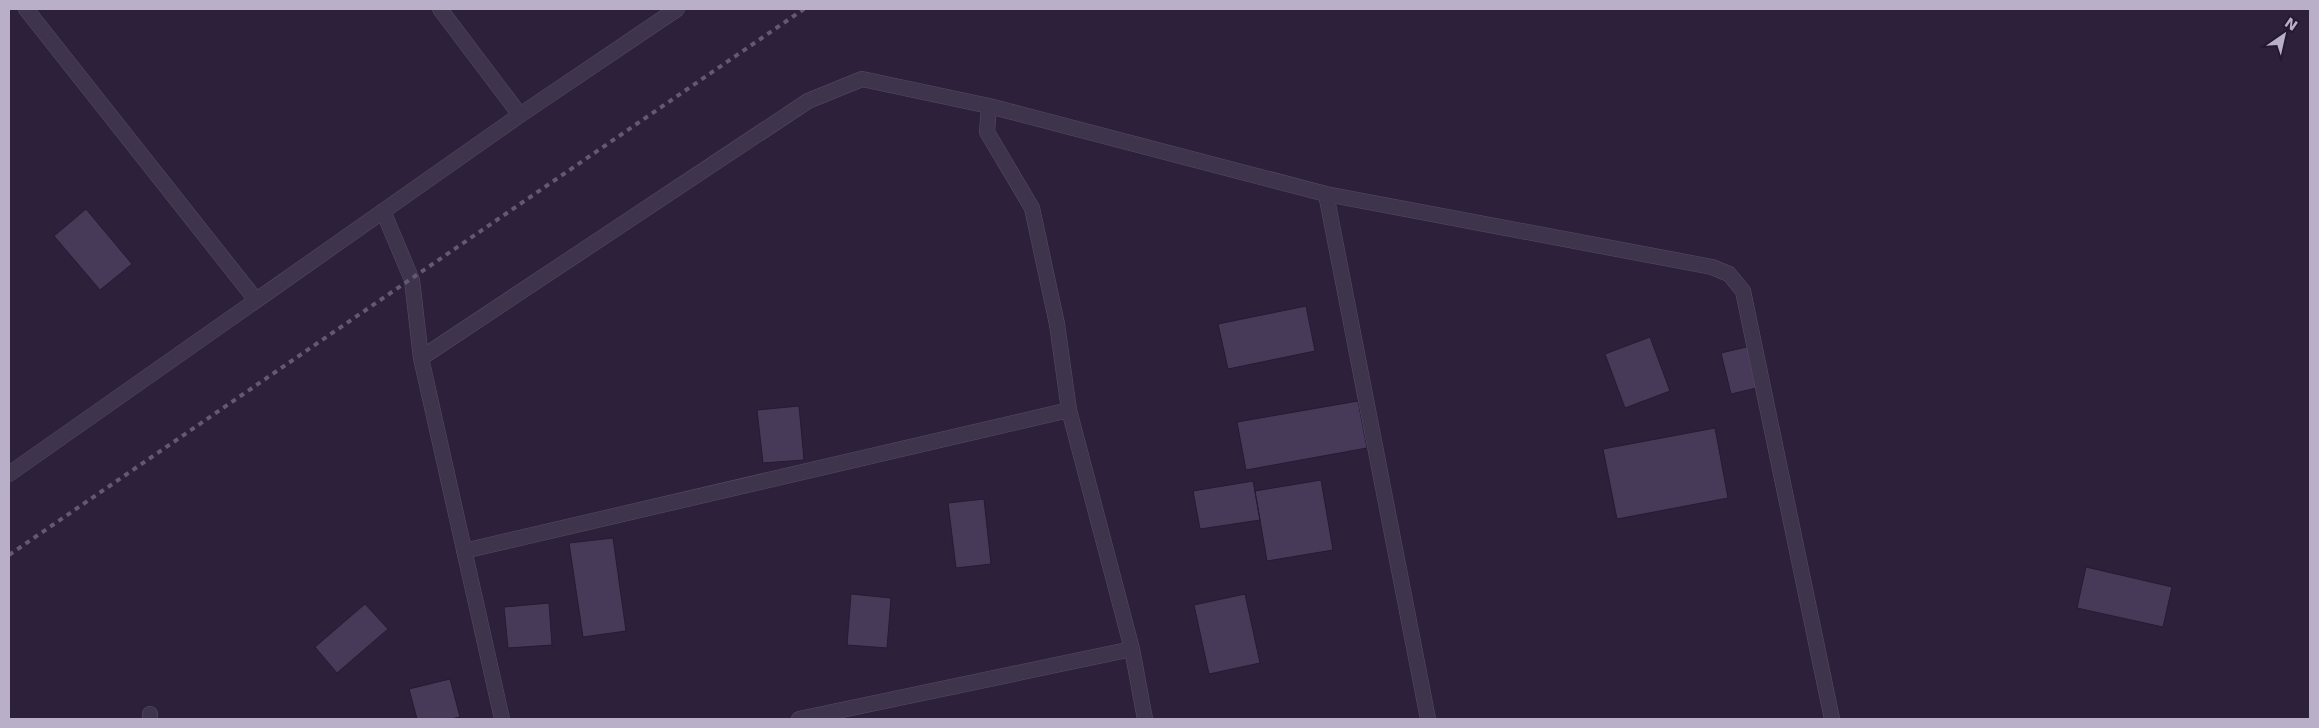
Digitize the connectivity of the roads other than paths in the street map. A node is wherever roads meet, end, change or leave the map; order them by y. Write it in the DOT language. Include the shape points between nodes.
graph roads {
  1 [pos="26,9"];
  2 [pos="440,9"];
  3 [pos="677,9"];
  4 [pos="989,106"];
  5 [pos="520,115"];
  6 [pos="1326,194"];
  7 [pos="383,211"];
  8 [pos="256,300"];
  9 [pos="421,358"];
  10 [pos="1069,410"];
  11 [pos="9,474"];
  12 [pos="464,551"];
  13 [pos="1132,649"];
  14 [pos="502,719"];
  15 [pos="799,719"];
  16 [pos="1146,719"];
  17 [pos="1428,719"];
  18 [pos="1832,719"];
  1 -- 8 [label="street"];
  2 -- 5 [label="street"];
  3 -- 5 [label="street"];
  4 -- 6 [label="street"];
  4 -- 9 [label="street" via="862,80 808,101"];
  4 -- 10 [label="street" via="987,132 1032,208 1057,324"];
  5 -- 7 [label="street"];
  6 -- 17 [label="street"];
  6 -- 18 [label="street" via="1712,267 1729,274 1743,291"];
  7 -- 8 [label="street"];
  7 -- 9 [label="street" via="412,280"];
  8 -- 11 [label="street"];
  9 -- 12 [label="street"];
  10 -- 12 [label="street"];
  10 -- 13 [label="street"];
  12 -- 14 [label="street"];
  13 -- 15 [label="street"];
  13 -- 16 [label="street"];
}
